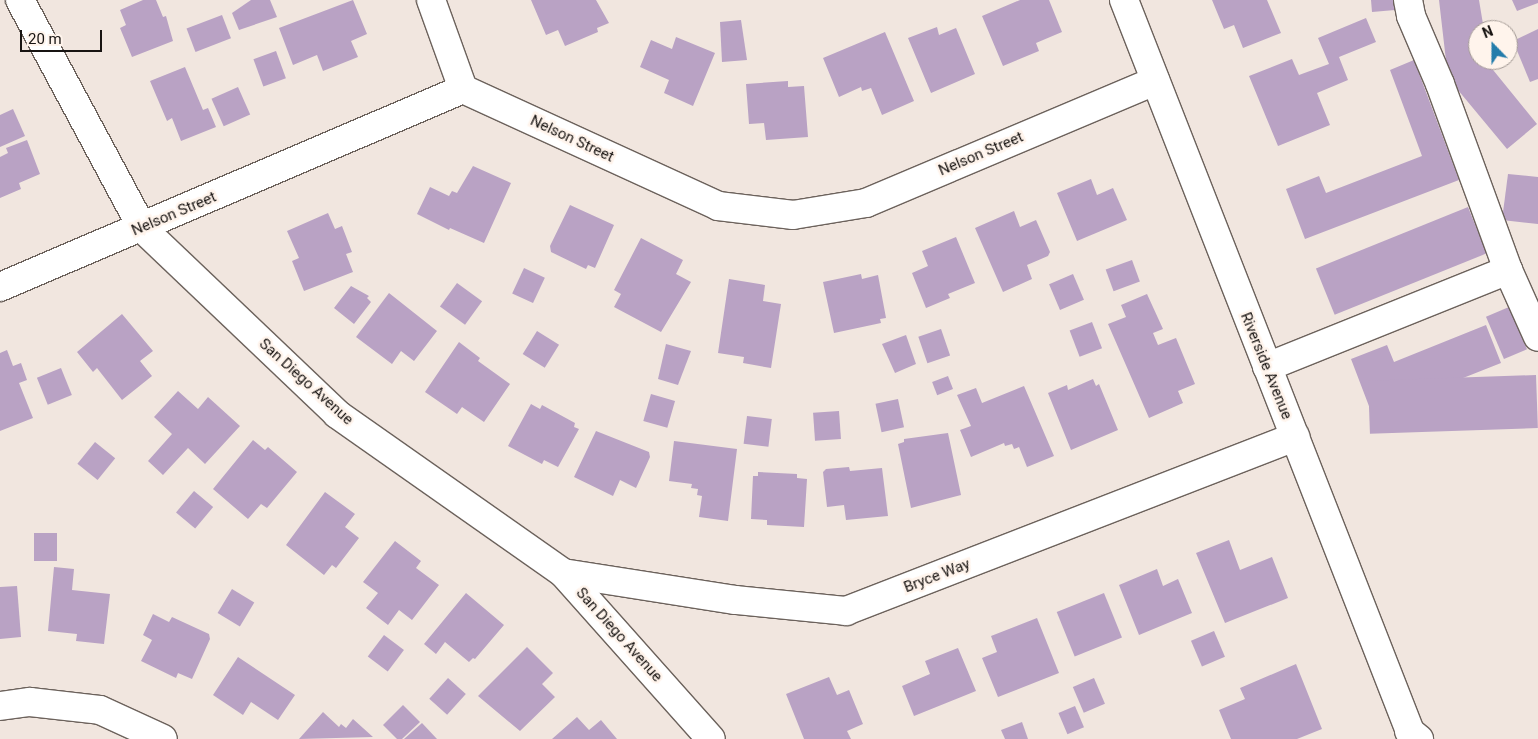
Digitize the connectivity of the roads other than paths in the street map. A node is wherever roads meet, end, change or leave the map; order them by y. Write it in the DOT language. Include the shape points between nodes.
graph roads {
  1 [pos="20,0"];
  2 [pos="430,0"];
  3 [pos="1124,0"];
  4 [pos="1408,0"];
  5 [pos="1155,81"];
  6 [pos="463,89"];
  7 [pos="142,228"];
  8 [pos="1508,270"];
  9 [pos="0,287"];
  10 [pos="1538,337"];
  11 [pos="1267,367"];
  12 [pos="1295,437"];
  13 [pos="563,572"];
  14 [pos="0,706"];
  15 [pos="1413,737"];
  16 [pos="163,739"];
  17 [pos="711,739"];
  1 -- 7 [label="street, San Diego Avenue"];
  2 -- 6 [label="street"];
  3 -- 5 [label="street, Riverside Avenue"];
  4 -- 8 [label="street" via="1411,16 1440,84"];
  5 -- 6 [label="street, Nelson Street" via="866,202 793,215 718,206"];
  5 -- 11 [label="street, Riverside Avenue"];
  6 -- 7 [label="street, Nelson Street"];
  7 -- 9 [label="street, Nelson Street"];
  7 -- 13 [label="street, San Diego Avenue" via="337,414"];
  8 -- 10 [label="street"];
  8 -- 11 [label="street"];
  11 -- 12 [label="street, Riverside Avenue"];
  12 -- 13 [label="street, Bryce Way" via="846,611 736,600"];
  12 -- 15 [label="street, Riverside Avenue"];
  13 -- 17 [label="street, San Diego Avenue"];
  14 -- 16 [label="street" via="30,702 100,710"];
}
